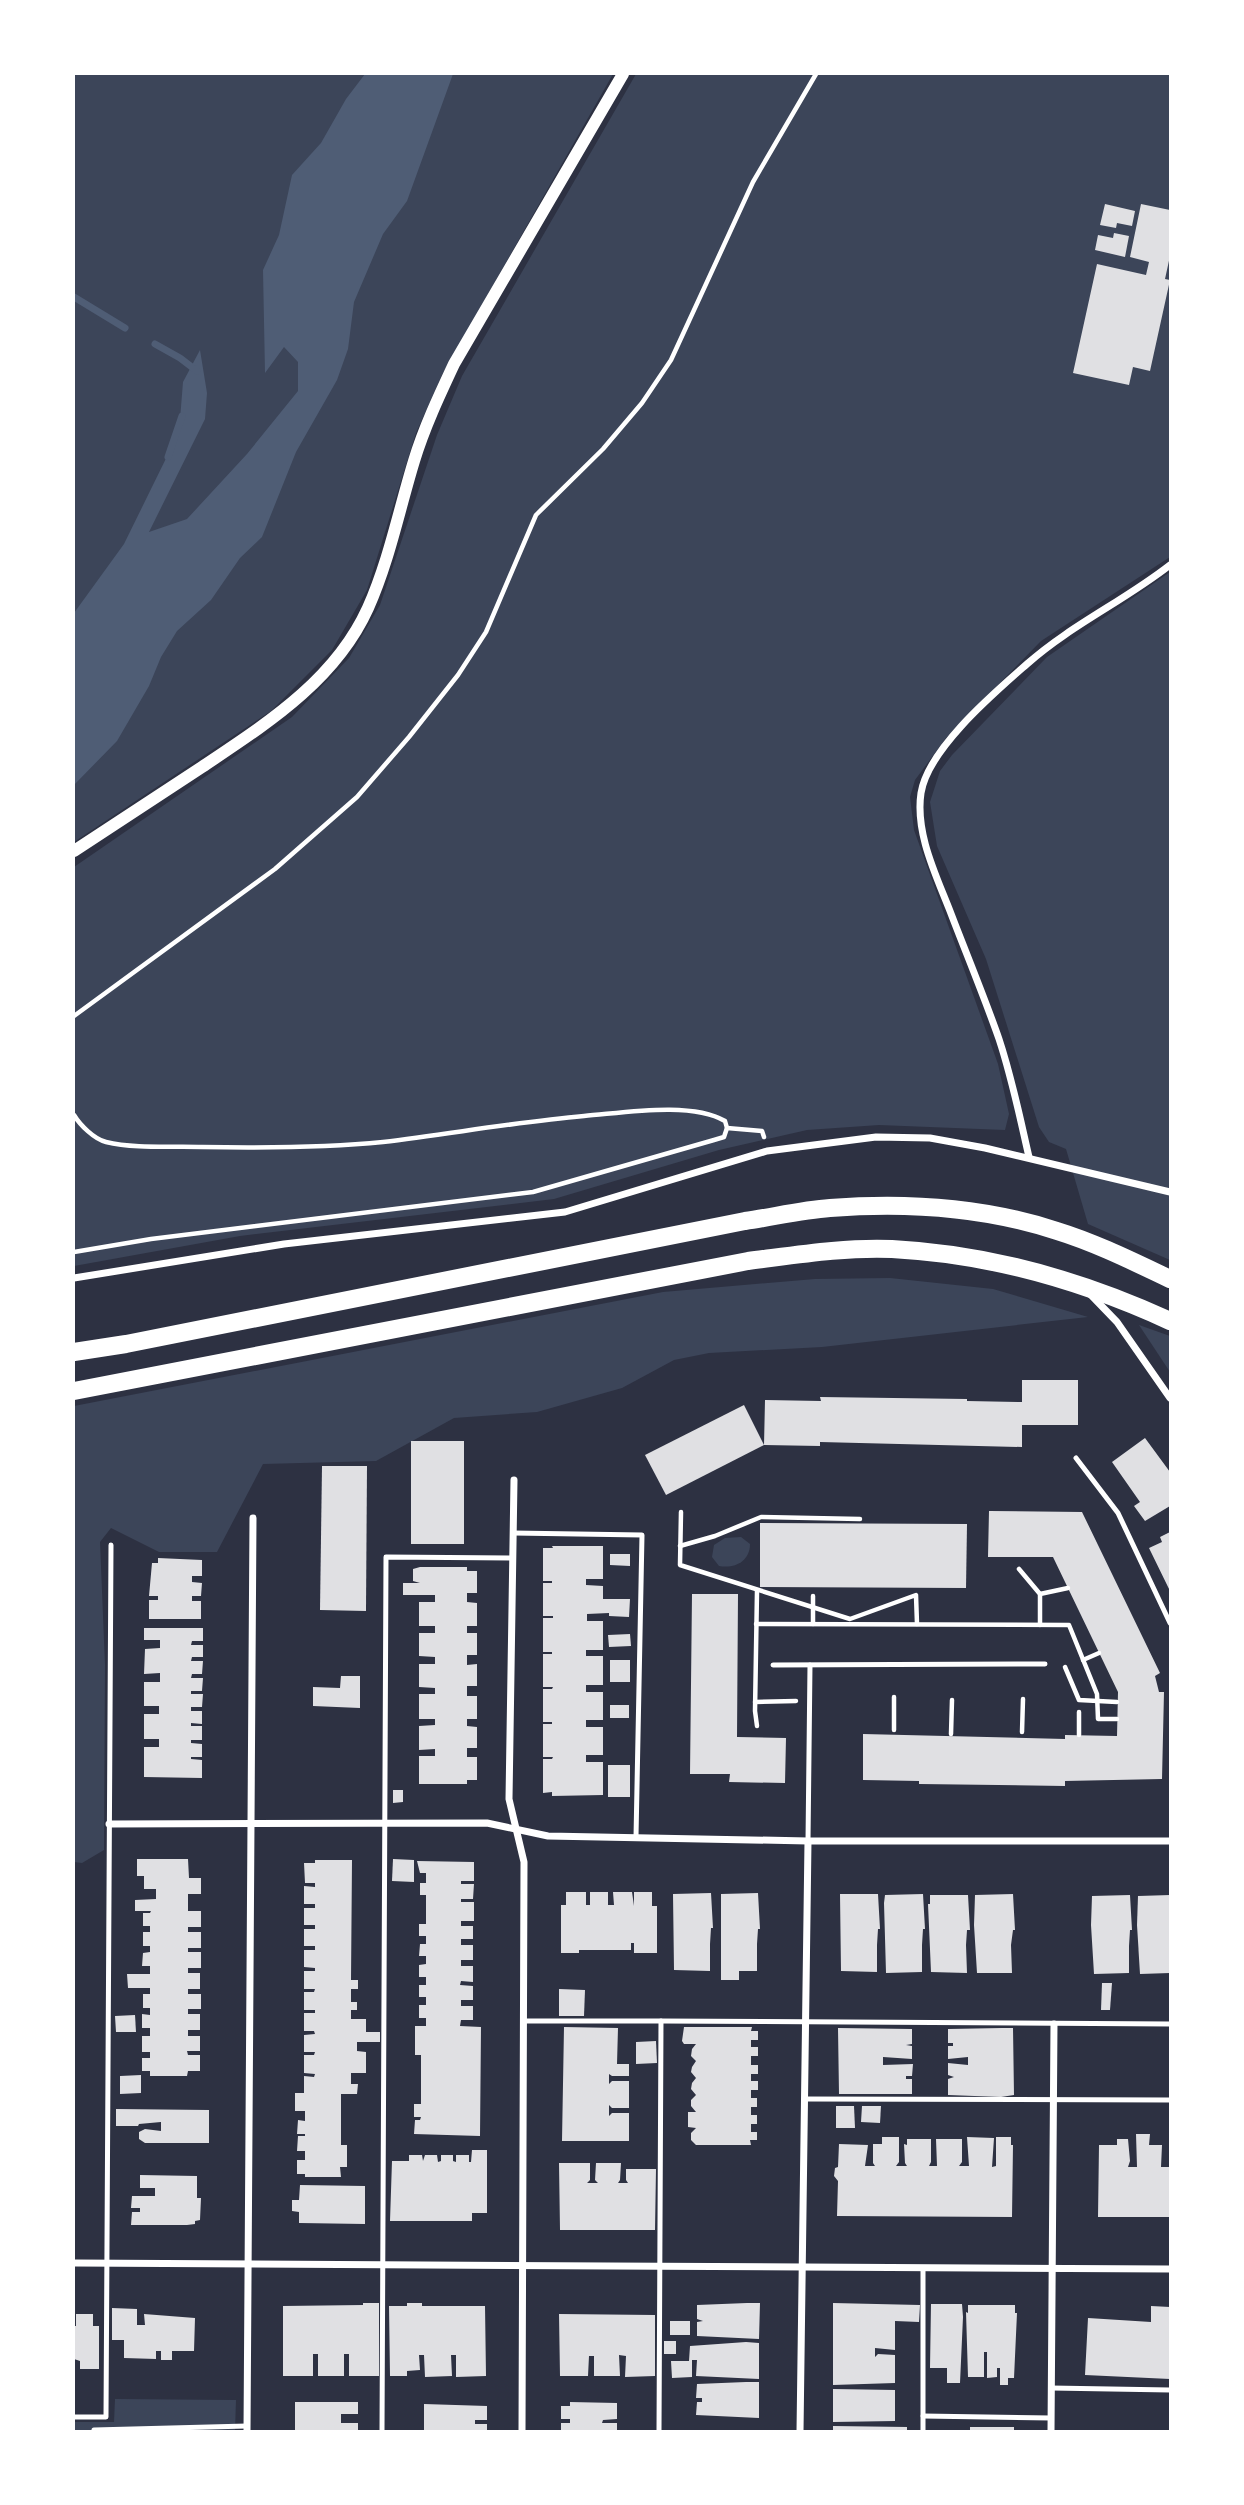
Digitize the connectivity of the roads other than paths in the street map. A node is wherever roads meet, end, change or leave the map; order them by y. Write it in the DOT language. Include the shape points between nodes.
graph roads {
  1 [pos="623,74"];
  2 [pos="1171,565"];
  3 [pos="74,851"];
  4 [pos="1029,1157"];
  5 [pos="1171,1192"];
  6 [pos="74,1278"];
  7 [pos="1171,1279"];
  8 [pos="1079,1284"];
  9 [pos="1171,1321"];
  10 [pos="74,1352"];
  11 [pos="1168,1389"];
  12 [pos="74,1391"];
  13 [pos="1171,1398"];
  14 [pos="1076,1458"];
  15 [pos="514,1480"];
  16 [pos="253,1518"];
  17 [pos="513,1533"];
  18 [pos="111,1545"];
  19 [pos="513,1558"];
  20 [pos="1171,1623"];
  21 [pos="1045,1664"];
  22 [pos="773,1665"];
  23 [pos="810,1665"];
  24 [pos="109,1824"];
  25 [pos="251,1824"];
  26 [pos="384,1824"];
  27 [pos="516,1830"];
  28 [pos="636,1837"];
  29 [pos="808,1841"];
  30 [pos="1171,1841"];
  31 [pos="524,2021"];
  32 [pos="661,2021"];
  33 [pos="805,2023"];
  34 [pos="1054,2024"];
  35 [pos="1171,2024"];
  36 [pos="804,2099"];
  37 [pos="1054,2101"];
  38 [pos="1171,2101"];
  39 [pos="74,2263"];
  40 [pos="107,2264"];
  41 [pos="523,2264"];
  42 [pos="383,2265"];
  43 [pos="248,2266"];
  44 [pos="661,2266"];
  45 [pos="801,2268"];
  46 [pos="923,2268"];
  47 [pos="1052,2269"];
  48 [pos="1171,2269"];
  49 [pos="1051,2388"];
  50 [pos="1171,2390"];
  51 [pos="923,2416"];
  52 [pos="74,2417"];
  53 [pos="94,2417"];
  54 [pos="1051,2418"];
  55 [pos="247,2429"];
  56 [pos="94,2430"];
  57 [pos="382,2431"];
  58 [pos="522,2431"];
  59 [pos="659,2431"];
  60 [pos="800,2431"];
  61 [pos="923,2431"];
  62 [pos="1051,2431"];
  1 -- 3 [label="street" via="454,364 414,460 380,577 349,641 328,669 277,716"];
  2 -- 4 [label="street" via="1027,663 955,732 932,764 921,793 922,827 933,868 999,1041"];
  4 -- 5 [label="street"];
  4 -- 6 [label="street" via="930,1138 876,1138 766,1151 565,1212 284,1244"];
  7 -- 10 [label="main road" via="1059,1231 1010,1217 896,1205 828,1208"];
  8 -- 9 [label="main road"];
  8 -- 11 [label="street" via="1117,1322"];
  8 -- 12 [label="main road" via="992,1261 892,1249 833,1250 748,1261"];
  11 -- 13 [label="street"];
  14 -- 20 [label="lane" via="1118,1513"];
  15 -- 17 [label="street"];
  16 -- 25 [label="street"];
  17 -- 19 [label="street"];
  17 -- 28 [label="lane" via="642,1535"];
  18 -- 24 [label="lane"];
  19 -- 26 [label="lane" via="386,1558"];
  19 -- 27 [label="street" via="509,1799"];
  21 -- 23 [label="lane"];
  22 -- 23 [label="lane"];
  23 -- 29 [label="lane"];
  24 -- 25 [label="street"];
  24 -- 40 [label="lane"];
  25 -- 26 [label="street"];
  25 -- 43 [label="street"];
  26 -- 27 [label="street" via="487,1824"];
  26 -- 42 [label="lane"];
  27 -- 28 [label="street" via="548,1836"];
  27 -- 31 [label="street" via="524,1862"];
  28 -- 29 [label="street"];
  29 -- 30 [label="street"];
  29 -- 33 [label="street"];
  31 -- 32 [label="lane"];
  31 -- 41 [label="street"];
  32 -- 33 [label="lane"];
  32 -- 44 [label="lane"];
  33 -- 34 [label="lane"];
  33 -- 36 [label="street"];
  34 -- 35 [label="lane"];
  34 -- 37 [label="street"];
  36 -- 37 [label="lane"];
  36 -- 45 [label="street"];
  37 -- 38 [label="lane"];
  37 -- 47 [label="street"];
  39 -- 40 [label="street"];
  40 -- 43 [label="street"];
  40 -- 53 [label="lane" via="106,2417"];
  41 -- 42 [label="street"];
  41 -- 44 [label="street"];
  41 -- 58 [label="street"];
  42 -- 43 [label="street"];
  42 -- 57 [label="lane"];
  43 -- 55 [label="street"];
  44 -- 45 [label="street"];
  44 -- 59 [label="lane"];
  45 -- 46 [label="street"];
  45 -- 60 [label="street"];
  46 -- 47 [label="street"];
  46 -- 51 [label="lane"];
  47 -- 48 [label="street"];
  47 -- 49 [label="street"];
  49 -- 50 [label="lane"];
  49 -- 54 [label="street"];
  51 -- 54 [label="lane"];
  51 -- 61 [label="lane"];
  52 -- 53 [label="lane"];
  53 -- 56 [label="lane"];
  54 -- 62 [label="street"];
  55 -- 56 [label="lane"];
}
